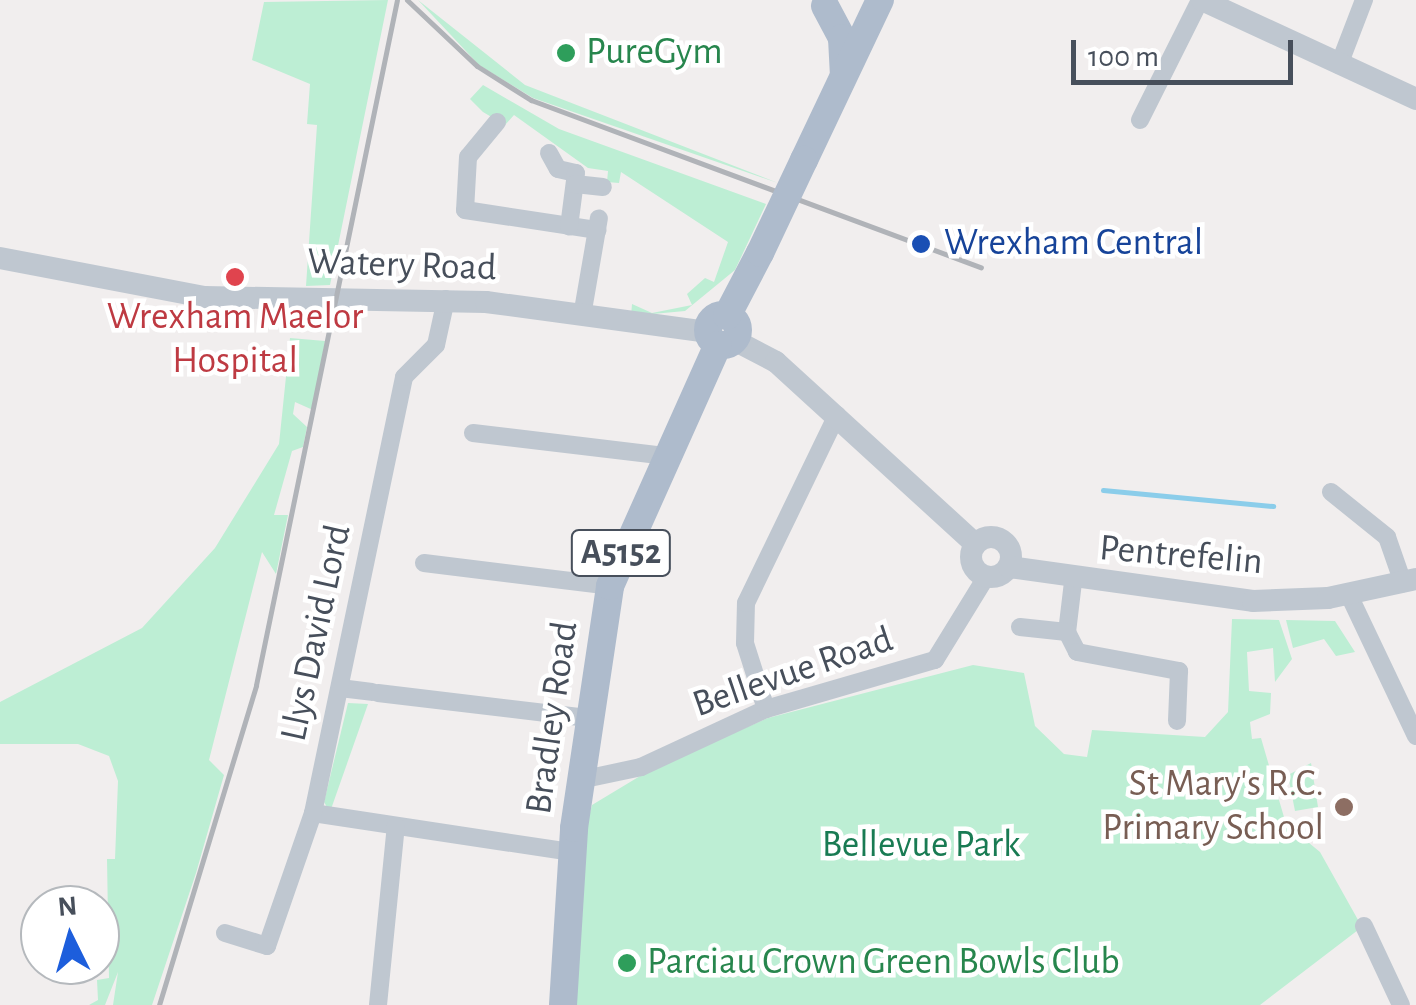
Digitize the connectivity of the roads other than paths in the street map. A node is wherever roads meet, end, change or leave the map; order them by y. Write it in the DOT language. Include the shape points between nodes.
graph roads {
  1 [pos="1201,0"];
  2 [pos="1364,0"];
  3 [pos="868,2"];
  4 [pos="820,3"];
  5 [pos="1339,65"];
  6 [pos="844,73"];
  7 [pos="1416,99"];
  8 [pos="1140,120"];
  9 [pos="497,122"];
  10 [pos="549,153"];
  11 [pos="575,184"];
  12 [pos="604,188"];
  13 [pos="569,226"];
  14 [pos="0,258"];
  15 [pos="446,299"];
  16 [pos="582,316"];
  17 [pos="722,333"];
  18 [pos="837,415"];
  19 [pos="473,433"];
  20 [pos="665,456"];
  21 [pos="1331,492"];
  22 [pos="975,544"];
  23 [pos="424,563"];
  24 [pos="1009,567"];
  25 [pos="986,577"];
  26 [pos="1409,581"];
  27 [pos="1073,582"];
  28 [pos="610,586"];
  29 [pos="1349,595"];
  30 [pos="1020,628"];
  31 [pos="1067,632"];
  32 [pos="340,688"];
  33 [pos="766,710"];
  34 [pos="588,718"];
  35 [pos="1177,721"];
  36 [pos="1416,736"];
  37 [pos="580,780"];
  38 [pos="313,814"];
  39 [pos="396,826"];
  40 [pos="572,852"];
  41 [pos="1364,926"];
  42 [pos="225,934"];
  43 [pos="378,1005"];
  44 [pos="563,1005"];
  45 [pos="1401,1005"];
  1 -- 5 [label="street"];
  1 -- 8 [label="street"];
  2 -- 5 [label="street"];
  3 -- 4 [label="main road"];
  3 -- 6 [label="main road, Bradley Road"];
  4 -- 6 [label="main road" via="842,38"];
  5 -- 7 [label="street"];
  6 -- 17 [label="main road, Bradley Road / A5152, bridge"];
  9 -- 13 [label="street" via="468,157 464,210"];
  10 -- 11 [label="street" via="558,169 576,173"];
  11 -- 12 [label="street"];
  11 -- 13 [label="street"];
  13 -- 16 [label="street" via="598,224"];
  14 -- 15 [label="street, Watery Road" via="204,297"];
  15 -- 16 [label="street, Watery Road"];
  15 -- 32 [label="street, Llys David Lord" via="436,345 404,377"];
  16 -- 17 [label="street, Watery Road"];
  17 -- 18 [label="street, Watery Road"];
  17 -- 20 [label="main road, Bradley Road / A5152"];
  18 -- 22 [label="street, Watery Road"];
  18 -- 33 [label="street" via="746,603 745,642"];
  19 -- 20 [label="street"];
  20 -- 28 [label="main road, Bradley Road / A5152"];
  21 -- 26 [label="street" via="1387,536"];
  22 -- 24 [label="street" via="1002,540"];
  22 -- 25 [label="street" via="972,564"];
  23 -- 28 [label="street"];
  24 -- 25 [label="street"];
  24 -- 27 [label="street, Pentrefelin"];
  25 -- 33 [label="street, Bellevue Road" via="935,660"];
  26 -- 29 [label="street, Pentrefelin"];
  27 -- 29 [label="street, Pentrefelin" via="1253,601"];
  27 -- 31 [label="street"];
  28 -- 34 [label="main road, Bradley Road / A5152"];
  29 -- 36 [label="street"];
  30 -- 31 [label="street"];
  31 -- 35 [label="street" via="1090,659 1179,671"];
  32 -- 34 [label="street"];
  32 -- 38 [label="street, Llys David Lord"];
  33 -- 37 [label="street, Bellevue Road" via="641,767"];
  34 -- 37 [label="main road, Bradley Road / A5152"];
  37 -- 40 [label="main road, Bradley Road / A5152"];
  38 -- 39 [label="street"];
  38 -- 42 [label="street, Llys David Lord" via="266,946"];
  39 -- 40 [label="street"];
  39 -- 43 [label="street"];
  40 -- 44 [label="main road, Bradley Road / A5152"];
  41 -- 45 [label="street"];
}
